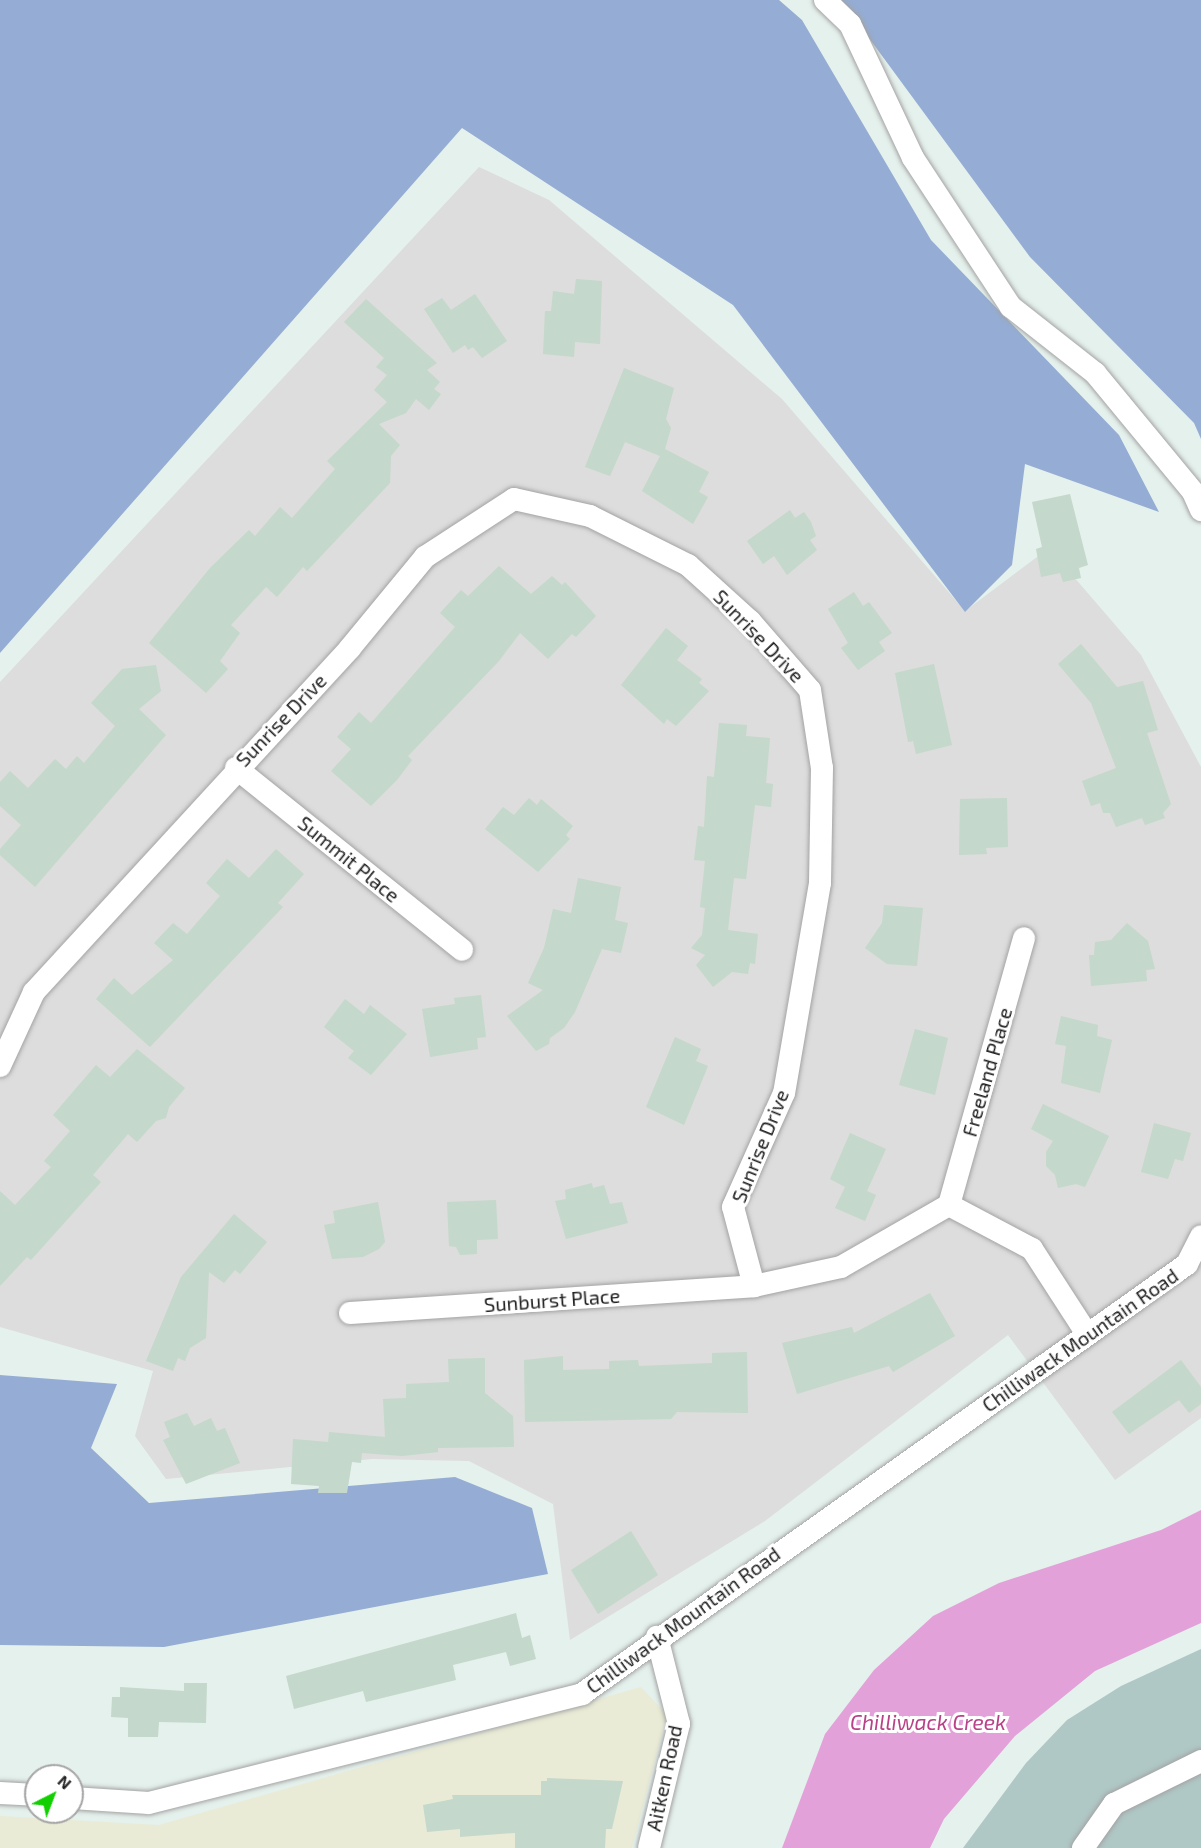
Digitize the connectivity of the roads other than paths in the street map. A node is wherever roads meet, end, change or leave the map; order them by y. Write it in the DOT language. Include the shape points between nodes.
graph roads {
  1 [pos="825,0"];
  2 [pos="1201,510"];
  3 [pos="236,768"];
  4 [pos="1024,938"];
  5 [pos="462,950"];
  6 [pos="0,1066"];
  7 [pos="949,1205"];
  8 [pos="1201,1236"];
  9 [pos="754,1286"];
  10 [pos="350,1313"];
  11 [pos="1087,1334"];
  12 [pos="657,1637"];
  13 [pos="1201,1761"];
  14 [pos="0,1793"];
  15 [pos="24,1794"];
  16 [pos="84,1799"];
  17 [pos="649,1848"];
  18 [pos="1083,1848"];
  1 -- 2 [label="street" via="850,24 913,158 1011,307 1095,374 1193,492"];
  3 -- 5 [label="street, Summit Place"];
  3 -- 6 [label="street, Sunrise Drive" via="34,992"];
  3 -- 9 [label="street, Sunrise Drive" via="350,648 425,557 514,499 590,516 688,565 750,621 810,690 822,768 820,883 784,1093 733,1207"];
  4 -- 7 [label="street, Freeland Place"];
  7 -- 9 [label="street" via="841,1267"];
  7 -- 11 [label="street" via="1032,1249"];
  8 -- 11 [label="street, Chilliwack Mountain Road" via="1187,1264"];
  9 -- 10 [label="street, Sunburst Place"];
  11 -- 12 [label="street, Chilliwack Mountain Road"];
  12 -- 16 [label="street, Chilliwack Mountain Road" via="582,1694 148,1803"];
  12 -- 17 [label="street, Aitken Road" via="679,1724"];
  13 -- 18 [label="street" via="1114,1804"];
  14 -- 15 [label="street"];
}
